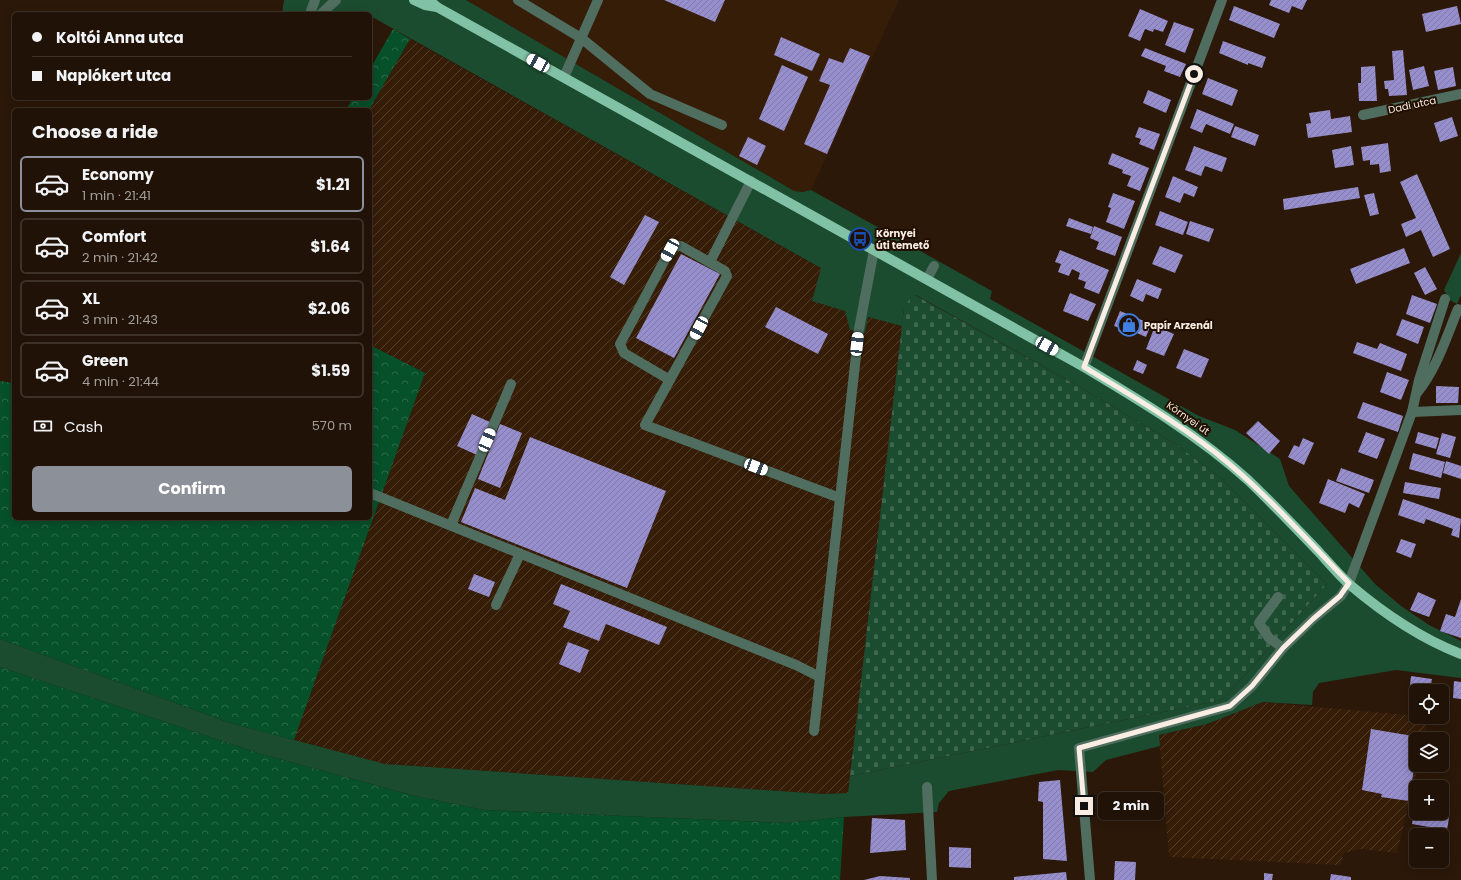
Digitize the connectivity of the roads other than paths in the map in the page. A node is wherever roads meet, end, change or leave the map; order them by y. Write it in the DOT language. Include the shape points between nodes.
graph roads {
  1 [pos="315,0"];
  2 [pos="336,0"];
  3 [pos="414,0"];
  4 [pos="518,0"];
  5 [pos="598,0"];
  6 [pos="1222,0"];
  7 [pos="433,3"];
  8 [pos="311,10"];
  9 [pos="323,12"];
  10 [pos="581,38"];
  11 [pos="564,78"];
  12 [pos="1461,94"];
  13 [pos="1362,115"];
  14 [pos="722,125"];
  15 [pos="751,181"];
  16 [pos="874,250"];
  17 [pos="710,262"];
  18 [pos="934,266"];
  19 [pos="927,279"];
  20 [pos="1445,299"];
  21 [pos="1458,309"];
  22 [pos="1084,367"];
  23 [pos="670,380"];
  24 [pos="511,384"];
  25 [pos="1416,395"];
  26 [pos="1461,410"];
  27 [pos="1412,412"];
  28 [pos="372,494"];
  29 [pos="840,498"];
  30 [pos="451,525"];
  31 [pos="520,554"];
  32 [pos="1349,583"];
  33 [pos="1278,597"];
  34 [pos="496,605"];
  35 [pos="1283,648"];
  36 [pos="1461,654"];
  37 [pos="820,677"];
  38 [pos="814,731"];
  39 [pos="927,786"];
  40 [pos="932,880"];
  41 [pos="1090,880"];
  1 -- 8 [label="street"];
  2 -- 9 [label="street"];
  3 -- 7 [label="main road, Környei út" via="425,5"];
  4 -- 10 [label="street"];
  5 -- 10 [label="street"];
  6 -- 22 [label="street"];
  7 -- 11 [label="main road, Környei út"];
  10 -- 11 [label="street"];
  10 -- 14 [label="street" via="650,94"];
  11 -- 15 [label="main road, Környei út"];
  12 -- 13 [label="street, Dadi utca"];
  15 -- 16 [label="main road, Környei út"];
  15 -- 17 [label="street"];
  16 -- 19 [label="main road, Környei út"];
  16 -- 29 [label="street" via="858,329"];
  17 -- 23 [label="street" via="725,271 727,276"];
  17 -- 23 [label="street" via="681,246 675,246 670,250 620,344 624,353"];
  18 -- 19 [label="street"];
  19 -- 22 [label="main road, Környei út"];
  20 -- 25 [label="street"];
  21 -- 25 [label="street" via="1436,364"];
  22 -- 32 [label="main road, Környei út" via="1170,419 1217,454 1282,513"];
  23 -- 29 [label="street" via="645,425"];
  24 -- 30 [label="street"];
  25 -- 27 [label="street"];
  26 -- 27 [label="street"];
  27 -- 32 [label="street"];
  28 -- 30 [label="street"];
  29 -- 37 [label="street"];
  30 -- 31 [label="street"];
  31 -- 34 [label="street"];
  31 -- 37 [label="street" via="789,662"];
  32 -- 35 [label="street" via="1340,596"];
  32 -- 36 [label="main road, Környei út" via="1398,622"];
  33 -- 35 [label="street" via="1259,622 1268,638"];
  35 -- 41 [label="street" via="1252,686 1230,706 1079,748"];
  37 -- 38 [label="street"];
  39 -- 40 [label="street"];
}
